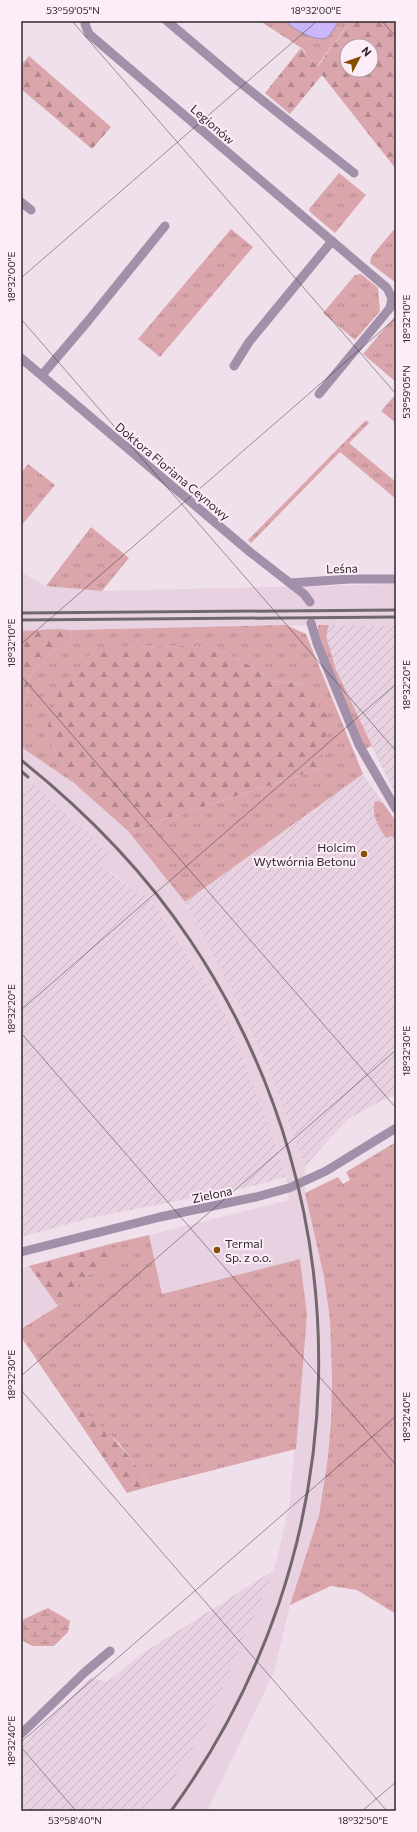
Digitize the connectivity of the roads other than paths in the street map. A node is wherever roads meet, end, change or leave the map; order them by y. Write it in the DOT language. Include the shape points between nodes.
graph roads {
  1 [pos="86,21"];
  2 [pos="167,21"];
  3 [pos="354,173"];
  4 [pos="21,202"];
  5 [pos="31,210"];
  6 [pos="165,226"];
  7 [pos="332,241"];
  8 [pos="21,358"];
  9 [pos="234,366"];
  10 [pos="42,375"];
  11 [pos="319,394"];
  12 [pos="396,579"];
  13 [pos="290,583"];
  14 [pos="310,602"];
  15 [pos="311,624"];
  16 [pos="396,809"];
  17 [pos="396,1128"];
  18 [pos="21,1252"];
  19 [pos="110,1651"];
  20 [pos="21,1734"];
  1 -- 7 [label="street, Legionów" via="89,34"];
  2 -- 3 [label="street"];
  4 -- 5 [label="street"];
  6 -- 10 [label="street"];
  7 -- 9 [label="street" via="249,342"];
  7 -- 11 [label="street, Legionów" via="387,288 392,298 390,308"];
  8 -- 10 [label="street, Doktora Floriana Ceynowy"];
  10 -- 13 [label="street, Doktora Floriana Ceynowy"];
  12 -- 13 [label="street, Leśna"];
  13 -- 14 [label="street, Doktora Floriana Ceynowy"];
  15 -- 16 [label="street" via="359,745"];
  17 -- 18 [label="street, Zielona" via="326,1171 289,1188"];
  19 -- 20 [label="street"];
}
